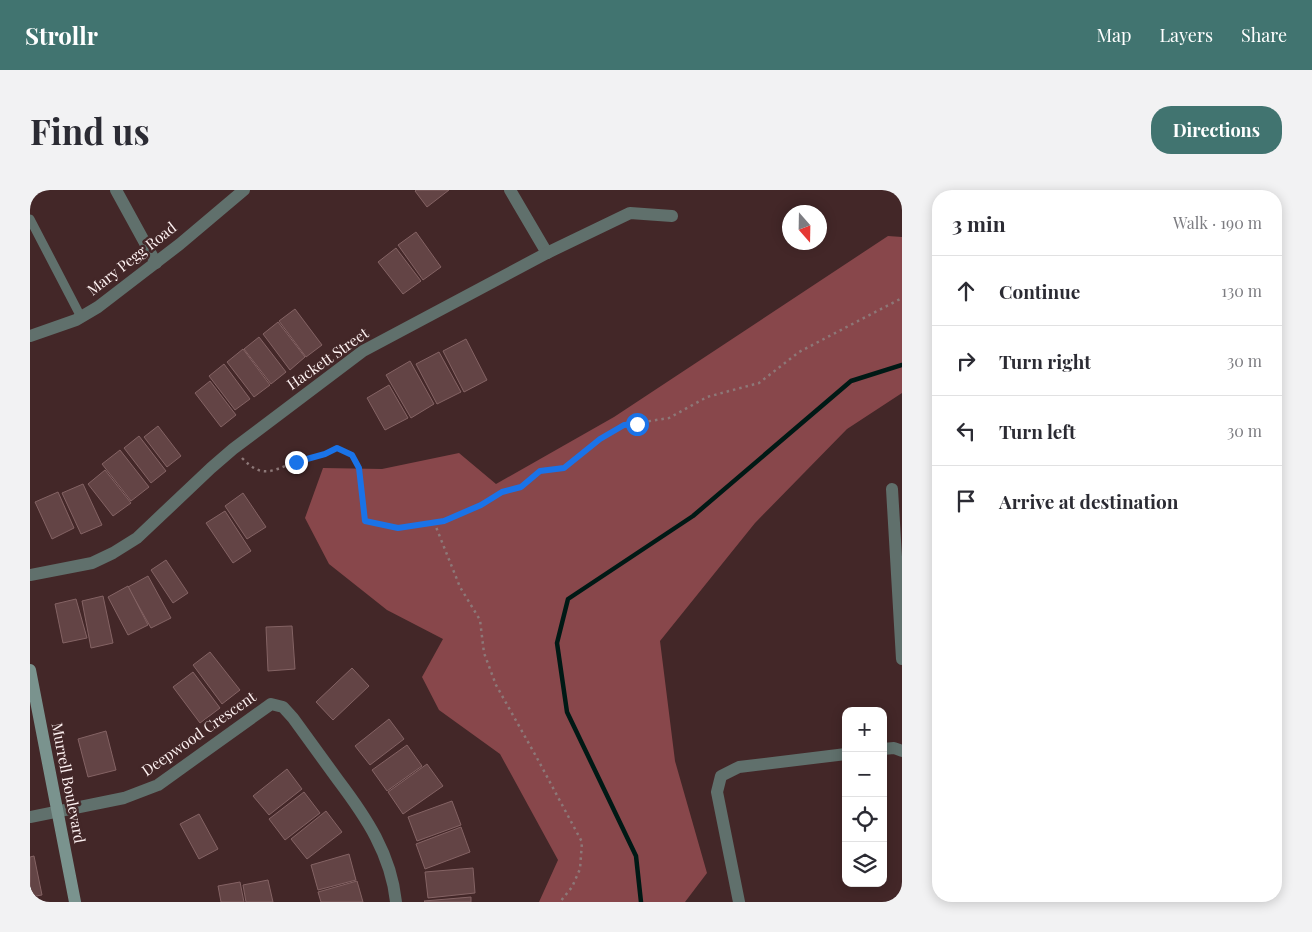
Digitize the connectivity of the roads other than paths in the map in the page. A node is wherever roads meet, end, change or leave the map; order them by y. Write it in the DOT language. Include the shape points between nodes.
graph roads {
  1 [pos="116,190"];
  2 [pos="244,190"];
  3 [pos="510,190"];
  4 [pos="672,216"];
  5 [pos="30,219"];
  6 [pos="546,253"];
  7 [pos="156,263"];
  8 [pos="81,317"];
  9 [pos="30,336"];
  10 [pos="892,489"];
  11 [pos="30,575"];
  12 [pos="902,659"];
  13 [pos="30,670"];
  14 [pos="887,749"];
  15 [pos="902,751"];
  16 [pos="842,754"];
  17 [pos="57,812"];
  18 [pos="30,817"];
  19 [pos="75,902"];
  20 [pos="396,902"];
  21 [pos="739,902"];
  1 -- 7 [label="street"];
  2 -- 7 [label="street, Mary Pegg Road"];
  3 -- 6 [label="street"];
  4 -- 6 [label="street, Hackett Street" via="630,213"];
  5 -- 8 [label="lane"];
  6 -- 11 [label="street, Hackett Street" via="363,351 233,449 136,538 113,553 92,563"];
  7 -- 8 [label="street, Mary Pegg Road"];
  8 -- 9 [label="street, Mary Pegg Road"];
  10 -- 12 [label="street"];
  13 -- 17 [label="street, Murrell Boulevard"];
  14 -- 15 [label="street"];
  16 -- 21 [label="street" via="739,767 721,776 717,792"];
  17 -- 18 [label="street, Deepwood Crescent"];
  17 -- 19 [label="street, Murrell Boulevard"];
  17 -- 20 [label="street, Deepwood Crescent" via="124,798 158,785 271,704 283,707 371,826 392,874"];
}
